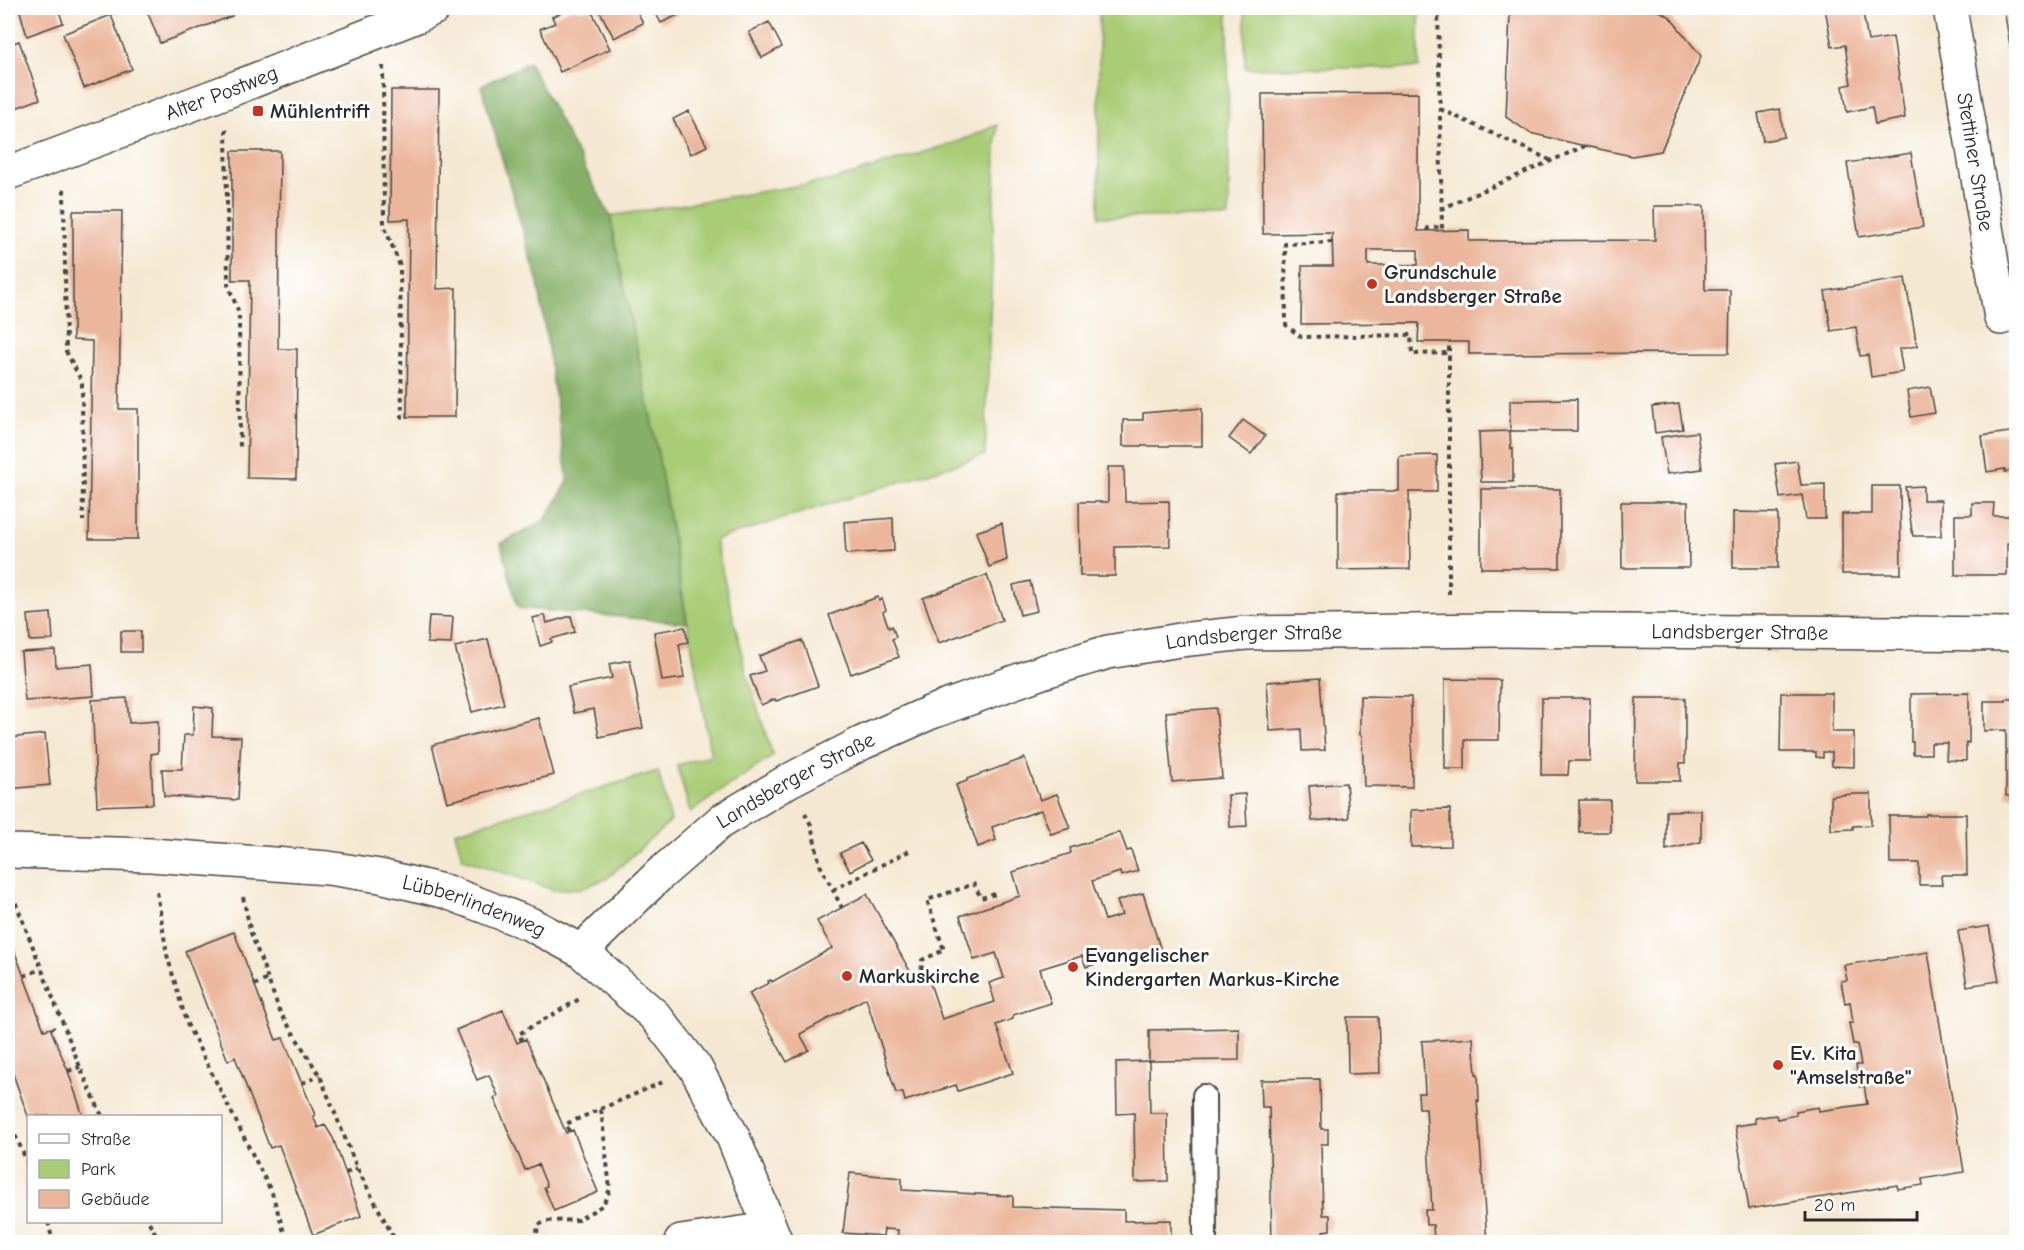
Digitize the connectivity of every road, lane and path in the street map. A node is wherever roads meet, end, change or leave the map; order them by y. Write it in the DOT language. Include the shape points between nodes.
graph roads {
  1 [pos="434,8"];
  2 [pos="1438,8"];
  3 [pos="1950,8"];
  4 [pos="382,30"];
  5 [pos="225,92"];
  6 [pos="1440,109"];
  7 [pos="1585,146"];
  8 [pos="63,153"];
  9 [pos="1551,160"];
  10 [pos="8,173"];
  11 [pos="1441,209"];
  12 [pos="1428,231"];
  13 [pos="1332,242"];
  14 [pos="2001,318"];
  15 [pos="1449,342"];
  16 [pos="1449,353"];
  17 [pos="402,419"];
  18 [pos="240,451"];
  19 [pos="83,521"];
  20 [pos="1449,631"];
  21 [pos="2016,634"];
  22 [pos="788,781"];
  23 [pos="8,851"];
  24 [pos="909,851"];
  25 [pos="151,855"];
  26 [pos="235,861"];
  27 [pos="8,883"];
  28 [pos="833,890"];
  29 [pos="999,892"];
  30 [pos="842,908"];
  31 [pos="581,951"];
  32 [pos="40,969"];
  33 [pos="24,976"];
  34 [pos="268,979"];
  35 [pos="921,979"];
  36 [pos="613,980"];
  37 [pos="254,985"];
  38 [pos="522,1041"];
  39 [pos="80,1067"];
  40 [pos="695,1067"];
  41 [pos="68,1071"];
  42 [pos="320,1076"];
  43 [pos="302,1083"];
  44 [pos="1204,1096"];
  45 [pos="601,1109"];
  46 [pos="102,1115"];
  47 [pos="8,1119"];
  48 [pos="569,1131"];
  49 [pos="27,1162"];
  50 [pos="357,1168"];
  51 [pos="346,1173"];
  52 [pos="48,1223"];
  53 [pos="150,1223"];
  54 [pos="772,1236"];
  55 [pos="53,1242"];
  56 [pos="160,1242"];
  57 [pos="287,1242"];
  58 [pos="396,1242"];
  59 [pos="536,1242"];
  60 [pos="681,1242"];
  61 [pos="1205,1242"];
  1 -- 4 [label="street, Alter Postweg"];
  2 -- 6 [label="path"];
  3 -- 14 [label="street, Stettiner Straße"];
  4 -- 5 [label="street, Alter Postweg"];
  4 -- 17 [label="path" via="384,225 400,266"];
  5 -- 8 [label="street, Alter Postweg"];
  5 -- 18 [label="path" via="228,285 239,313"];
  6 -- 9 [label="path"];
  6 -- 11 [label="path"];
  7 -- 9 [label="path"];
  8 -- 10 [label="street, Alter Postweg"];
  8 -- 19 [label="path" via="66,351 82,382"];
  9 -- 11 [label="path"];
  11 -- 12 [label="path" via="1442,229"];
  13 -- 16 [label="path" via="1285,244 1286,325 1301,337 1411,335 1412,354"];
  15 -- 16 [label="path"];
  16 -- 20 [label="path"];
  20 -- 21 [label="street, Landsberger Straße"];
  20 -- 22 [label="street, Landsberger Straße" via="1246,633 1108,652 929,713"];
  22 -- 28 [label="path" via="811,825 820,865"];
  22 -- 31 [label="street, Landsberger Straße" via="720,822"];
  23 -- 25 [label="street, Lübberlindenweg"];
  24 -- 28 [label="path"];
  25 -- 26 [label="street, Lübberlindenweg"];
  25 -- 57 [label="path" via="167,955 187,1024 272,1194"];
  26 -- 31 [label="street, Lübberlindenweg" via="328,867 447,892 530,924"];
  26 -- 34 [label="path" via="251,933"];
  27 -- 32 [label="path"];
  28 -- 30 [label="path"];
  29 -- 35 [label="path" via="981,898 974,884 927,900 944,950 922,960"];
  31 -- 36 [label="street, Lübberlindenweg"];
  32 -- 33 [label="path"];
  32 -- 39 [label="path"];
  34 -- 37 [label="path"];
  34 -- 42 [label="path" via="280,1012"];
  36 -- 38 [label="path" via="519,1034"];
  36 -- 40 [label="street, Lübberlindenweg" via="655,1017"];
  39 -- 41 [label="path"];
  39 -- 46 [label="path"];
  40 -- 45 [label="path"];
  40 -- 54 [label="street, Lübberlindenweg" via="733,1137"];
  42 -- 43 [label="path"];
  42 -- 50 [label="path"];
  44 -- 61 [label="lane"];
  45 -- 48 [label="path" via="566,1124"];
  45 -- 59 [label="path" via="610,1189 603,1205 578,1220 547,1221 538,1226"];
  47 -- 49 [label="path"];
  50 -- 51 [label="path"];
  50 -- 58 [label="path"];
  52 -- 55 [label="path"];
  53 -- 56 [label="path"];
  54 -- 60 [label="street"];
}
